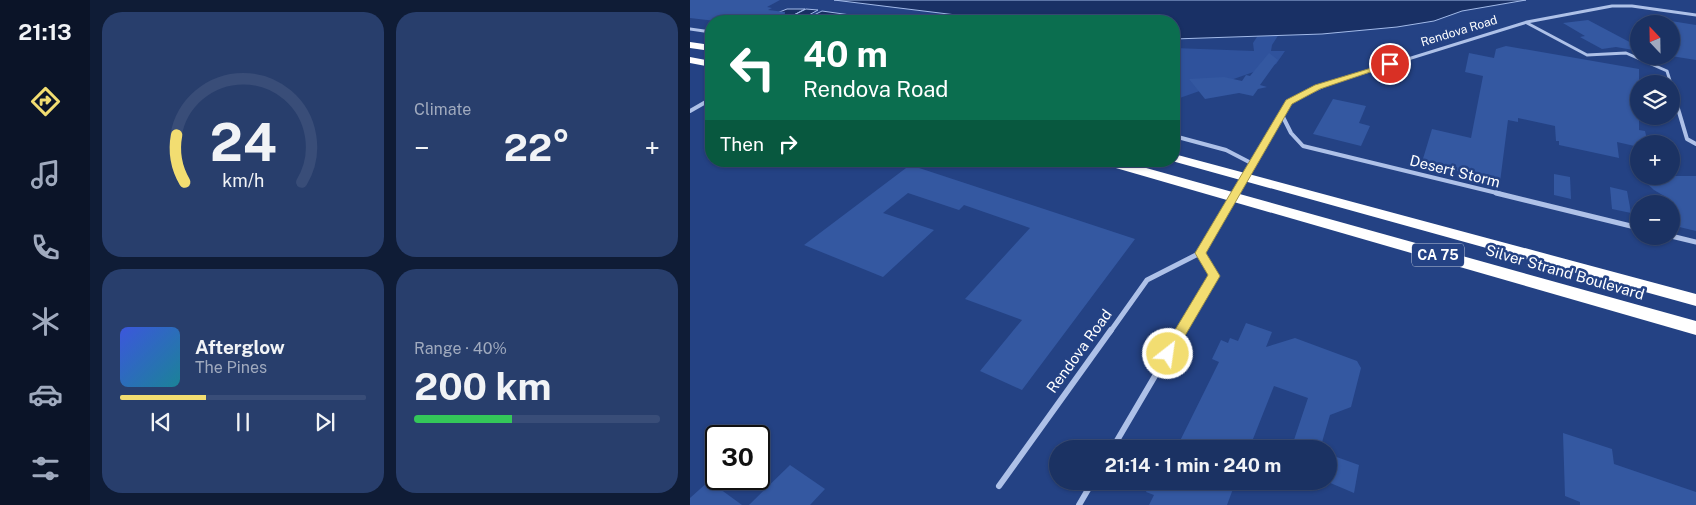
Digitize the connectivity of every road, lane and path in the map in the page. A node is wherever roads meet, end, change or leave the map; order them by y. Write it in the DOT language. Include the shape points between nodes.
graph roads {
  1 [pos="1696,15"];
  2 [pos="1527,22"];
  3 [pos="690,29"];
  4 [pos="705,31"];
  5 [pos="690,44"];
  6 [pos="705,47"];
  7 [pos="690,60"];
  8 [pos="705,63"];
  9 [pos="1668,75"];
  10 [pos="705,102"];
  11 [pos="690,111"];
  12 [pos="1680,114"];
  13 [pos="1282,115"];
  14 [pos="1180,138"];
  15 [pos="1696,144"];
  16 [pos="1180,160"];
  17 [pos="1253,164"];
  18 [pos="1127,167"];
  19 [pos="1246,177"];
  20 [pos="1234,197"];
  21 [pos="1630,226"];
  22 [pos="1680,238"];
  23 [pos="1696,242"];
  24 [pos="1200,253"];
  25 [pos="1696,300"];
  26 [pos="1696,328"];
  27 [pos="1117,440"];
  28 [pos="999,486"];
  29 [pos="1088,490"];
  30 [pos="1079,505"];
  1 -- 2 [label="street, Rendova Road" via="1612,6"];
  2 -- 9 [label="street" via="1587,55 1626,54 1667,71"];
  2 -- 13 [label="street, Rendova Road" via="1318,87 1289,102"];
  3 -- 4 [label="street"];
  5 -- 6 [label="highway"];
  7 -- 8 [label="highway"];
  10 -- 11 [label="street"];
  12 -- 15 [label="street" via="1688,139"];
  13 -- 17 [label="street, Rendova Road"];
  13 -- 21 [label="street, Desert Storm" via="1290,133 1303,146"];
  14 -- 17 [label="street" via="1226,150"];
  16 -- 19 [label="highway, Silver Strand Boulevard / CA 75"];
  17 -- 19 [label="street, Rendova Road"];
  18 -- 20 [label="highway, Silver Strand Boulevard / CA 75"];
  19 -- 20 [label="street, Rendova Road"];
  19 -- 25 [label="highway, Silver Strand Boulevard / CA 75"];
  20 -- 24 [label="street, Rendova Road"];
  20 -- 26 [label="highway, Silver Strand Boulevard / CA 75"];
  22 -- 23 [label="street"];
  24 -- 27 [label="street" via="1214,276"];
  24 -- 28 [label="street, Rendova Road" via="1147,280"];
  29 -- 30 [label="street"];
}
